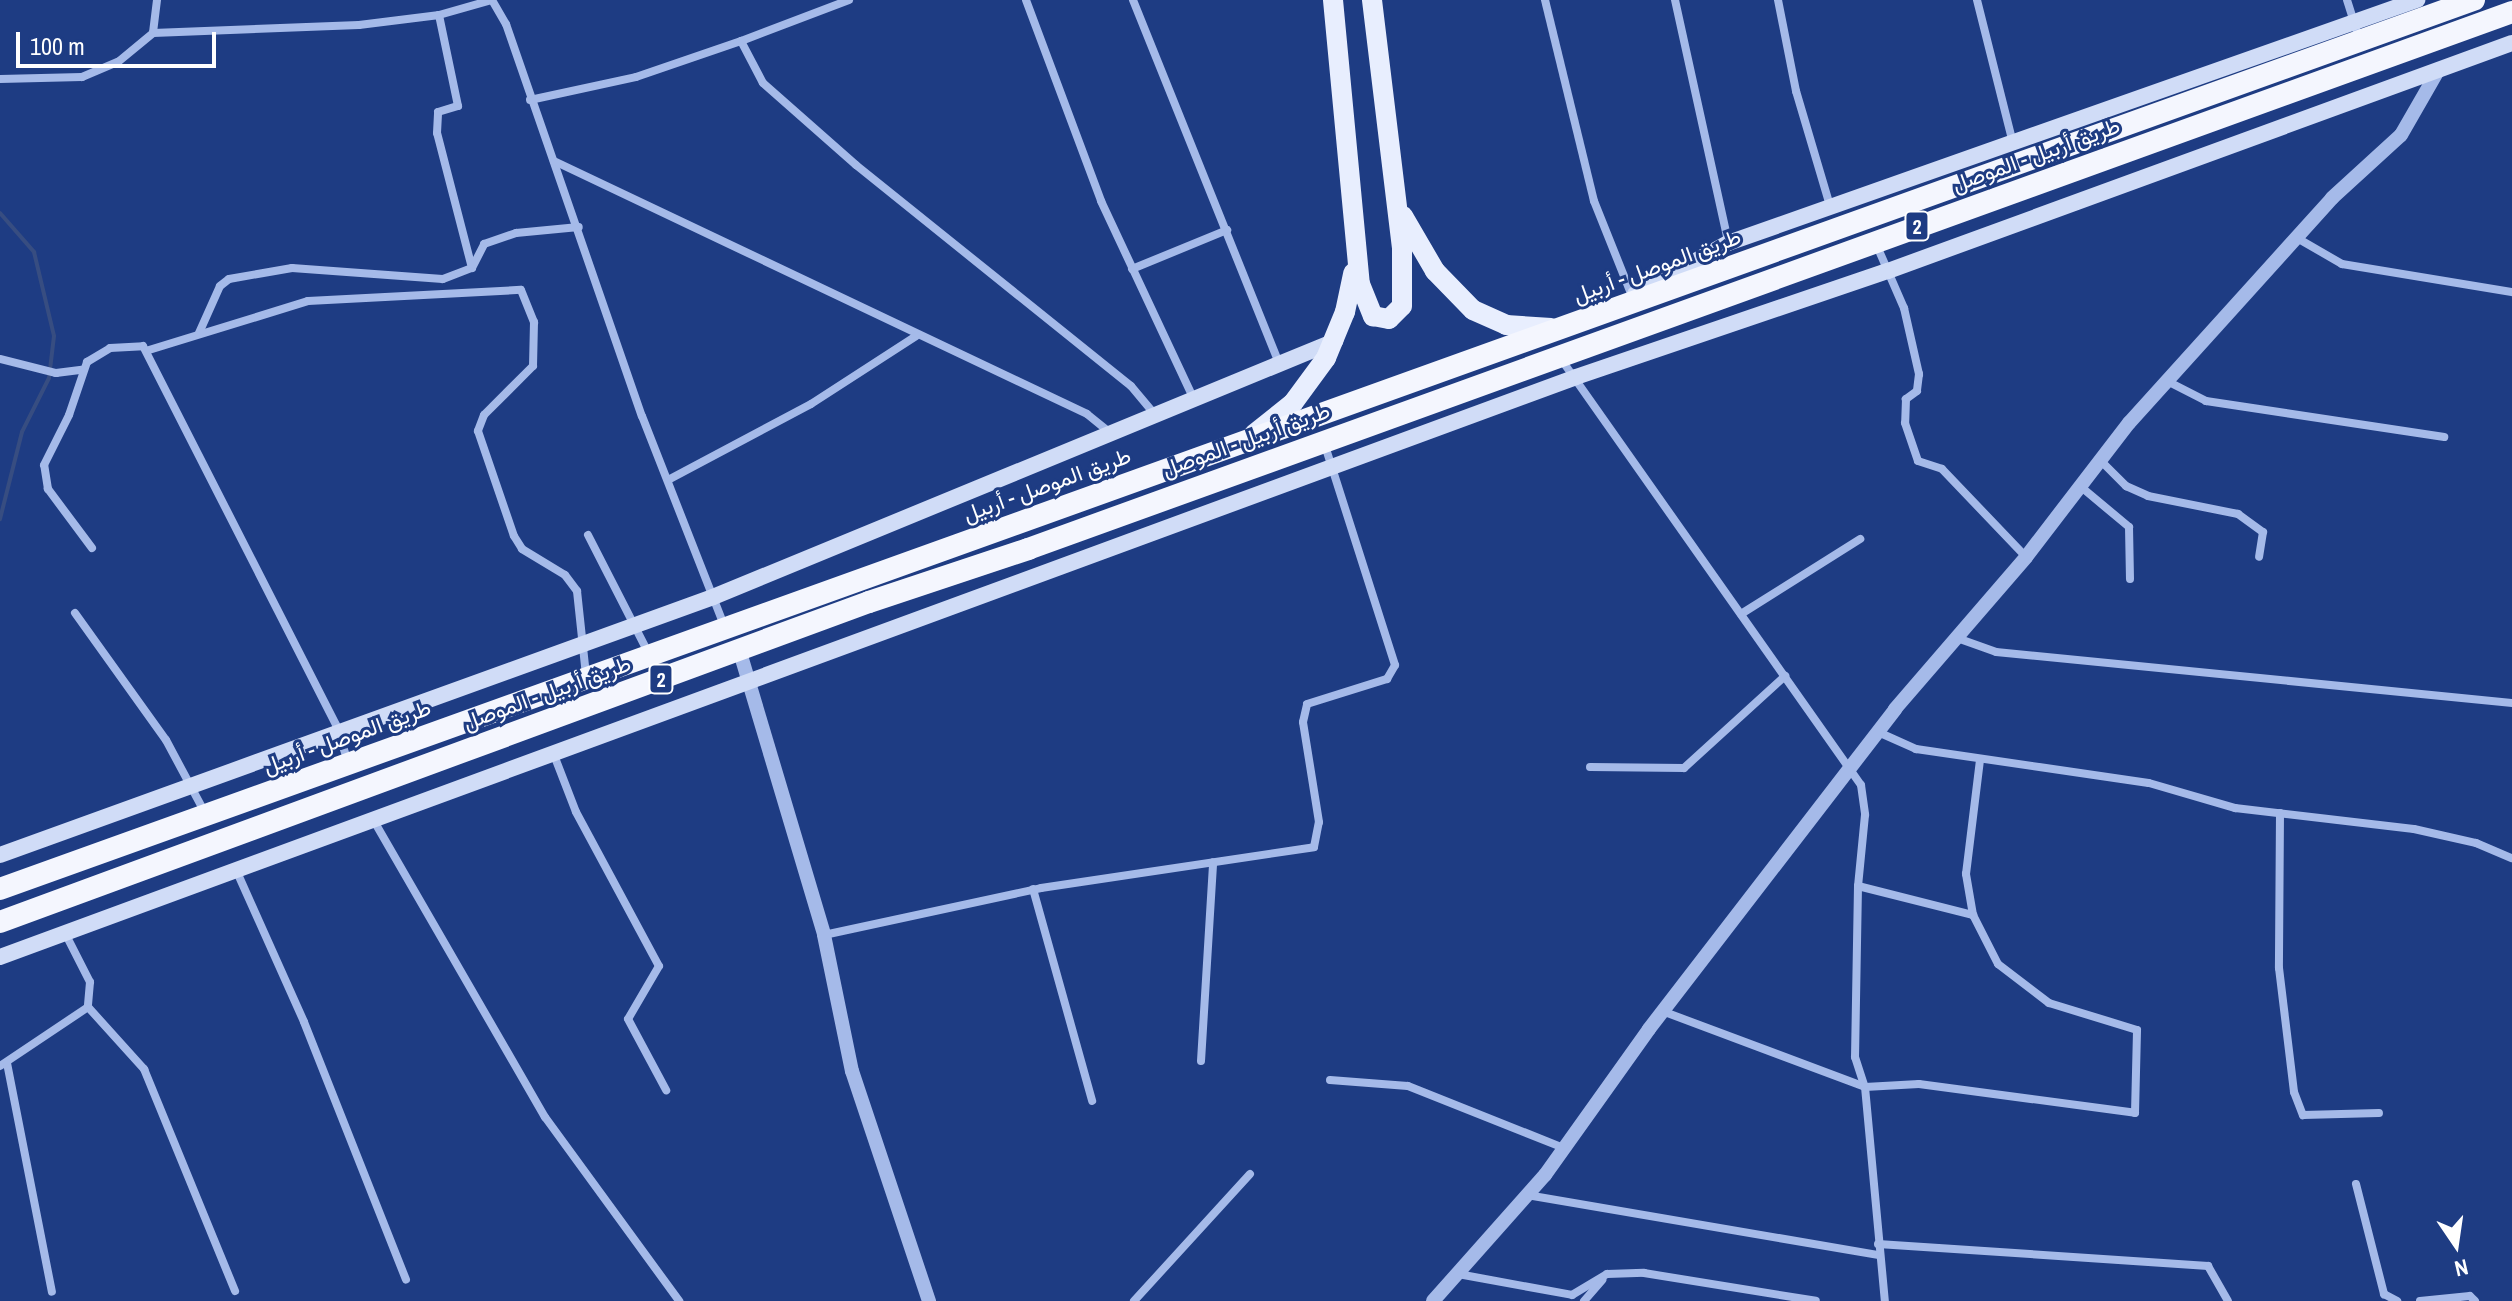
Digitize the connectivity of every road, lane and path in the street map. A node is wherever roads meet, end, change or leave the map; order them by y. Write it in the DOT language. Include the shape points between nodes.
graph roads {
  1 [pos="157,0"];
  2 [pos="492,0"];
  3 [pos="849,0"];
  4 [pos="1026,0"];
  5 [pos="1133,0"];
  6 [pos="1333,0"];
  7 [pos="1372,0"];
  8 [pos="1545,0"];
  9 [pos="1675,0"];
  10 [pos="1778,0"];
  11 [pos="1977,0"];
  12 [pos="2347,0"];
  13 [pos="2417,0"];
  14 [pos="2474,0"];
  15 [pos="2512,12"];
  16 [pos="439,15"];
  17 [pos="153,33"];
  18 [pos="2357,34"];
  19 [pos="741,41"];
  20 [pos="2512,43"];
  21 [pos="2439,69"];
  22 [pos="2248,78"];
  23 [pos="0,79"];
  24 [pos="530,100"];
  25 [pos="2261,102"];
  26 [pos="2014,144"];
  27 [pos="553,161"];
  28 [pos="1396,197"];
  29 [pos="1831,210"];
  30 [pos="579,227"];
  31 [pos="1227,230"];
  32 [pos="2297,238"];
  33 [pos="1355,241"];
  34 [pos="1875,241"];
  35 [pos="1728,243"];
  36 [pos="472,268"];
  37 [pos="1132,269"];
  38 [pos="1888,271"];
  39 [pos="2512,292"];
  40 [pos="1632,296"];
  41 [pos="1610,311"];
  42 [pos="1578,322"];
  43 [pos="199,333"];
  44 [pos="916,336"];
  45 [pos="1335,341"];
  46 [pos="149,350"];
  47 [pos="1558,355"];
  48 [pos="0,359"];
  49 [pos="1279,363"];
  50 [pos="82,370"];
  51 [pos="1576,377"];
  52 [pos="2167,381"];
  53 [pos="1193,397"];
  54 [pos="1154,413"];
  55 [pos="1109,432"];
  56 [pos="2444,437"];
  57 [pos="1322,439"];
  58 [pos="1231,446"];
  59 [pos="2100,460"];
  60 [pos="1334,468"];
  61 [pos="668,480"];
  62 [pos="2080,486"];
  63 [pos="588,535"];
  64 [pos="1860,539"];
  65 [pos="92,548"];
  66 [pos="2026,557"];
  67 [pos="2259,557"];
  68 [pos="2130,579"];
  69 [pos="713,597"];
  70 [pos="75,613"];
  71 [pos="1741,614"];
  72 [pos="634,626"];
  73 [pos="725,628"];
  74 [pos="1957,638"];
  75 [pos="587,643"];
  76 [pos="739,649"];
  77 [pos="650,657"];
  78 [pos="1785,676"];
  79 [pos="586,679"];
  80 [pos="750,682"];
  81 [pos="2512,703"];
  82 [pos="338,732"];
  83 [pos="1878,732"];
  84 [pos="554,755"];
  85 [pos="1980,760"];
  86 [pos="348,764"];
  87 [pos="1590,767"];
  88 [pos="1851,767"];
  89 [pos="190,785"];
  90 [pos="2280,813"];
  91 [pos="206,816"];
  92 [pos="374,821"];
  93 [pos="0,855"];
  94 [pos="2512,858"];
  95 [pos="1213,862"];
  96 [pos="237,872"];
  97 [pos="1858,886"];
  98 [pos="0,889"];
  99 [pos="1033,889"];
  100 [pos="1973,915"];
  101 [pos="0,922"];
  102 [pos="65,933"];
  103 [pos="824,935"];
  104 [pos="0,957"];
  105 [pos="88,1007"];
  106 [pos="1662,1011"];
  107 [pos="1201,1061"];
  108 [pos="3,1065"];
  109 [pos="1330,1080"];
  110 [pos="1865,1087"];
  111 [pos="666,1090"];
  112 [pos="1092,1101"];
  113 [pos="2379,1113"];
  114 [pos="1564,1148"];
  115 [pos="1250,1174"];
  116 [pos="2356,1184"];
  117 [pos="1527,1195"];
  118 [pos="1878,1244"];
  119 [pos="1879,1255"];
  120 [pos="1458,1274"];
  121 [pos="1607,1274"];
  122 [pos="406,1280"];
  123 [pos="235,1291"];
  124 [pos="52,1292"];
  125 [pos="679,1301"];
  126 [pos="929,1301"];
  127 [pos="1134,1301"];
  128 [pos="1433,1301"];
  129 [pos="1584,1301"];
  130 [pos="1816,1301"];
  131 [pos="1885,1301"];
  132 [pos="2228,1301"];
  133 [pos="2397,1301"];
  134 [pos="2420,1301"];
  135 [pos="2475,1301"];
  1 -- 17 [label="street"];
  2 -- 16 [label="street"];
  2 -- 24 [label="street"];
  3 -- 19 [label="street"];
  4 -- 37 [label="street" via="1052,78"];
  5 -- 31 [label="street"];
  6 -- 33 [label="main road"];
  7 -- 28 [label="main road"];
  8 -- 40 [label="street" via="1594,201"];
  9 -- 35 [label="street"];
  10 -- 29 [label="street" via="1796,91"];
  11 -- 26 [label="street"];
  12 -- 18 [label="street"];
  13 -- 18 [label="main road"];
  14 -- 18 [label="highway, طريق الموصل - أربيل / 2"];
  15 -- 25 [label="highway, طريق أربيل - الموصل / 2"];
  16 -- 17 [label="street" via="359,25"];
  16 -- 36 [label="street" via="458,106 438,112 437,133"];
  17 -- 23 [label="street" via="118,62 82,77"];
  18 -- 22 [label="highway, طريق الموصل - أربيل / 2"];
  18 -- 26 [label="main road"];
  19 -- 24 [label="street" via="636,77"];
  19 -- 54 [label="street" via="779,100 1131,386"];
  20 -- 21 [label="main road"];
  21 -- 32 [label="street" via="2401,135"];
  21 -- 38 [label="main road"];
  22 -- 25 [label="highway"];
  22 -- 41 [label="highway, طريق الموصل - أربيل / 2"];
  24 -- 27 [label="street"];
  25 -- 34 [label="highway, طريق أربيل - الموصل / 2"];
  26 -- 29 [label="main road"];
  27 -- 30 [label="street"];
  27 -- 44 [label="street" via="766,259"];
  28 -- 33 [label="main road" via="1403,297 1397,314 1389,319 1373,316 1367,308"];
  28 -- 42 [label="main road" via="1423,254 1473,310 1524,329"];
  29 -- 35 [label="main road"];
  30 -- 36 [label="street" via="516,233 484,244"];
  30 -- 61 [label="street"];
  31 -- 37 [label="street"];
  31 -- 49 [label="street"];
  32 -- 39 [label="street" via="2342,264"];
  32 -- 52 [label="street"];
  33 -- 45 [label="main road" via="1351,287"];
  34 -- 38 [label="street"];
  34 -- 47 [label="highway, طريق أربيل - الموصل / 2"];
  35 -- 40 [label="main road"];
  36 -- 43 [label="street" via="443,279 292,268 241,277 220,286"];
  37 -- 53 [label="street"];
  38 -- 51 [label="main road"];
  38 -- 66 [label="street" via="1904,308 1919,374 1917,391 1906,399 1905,423 1918,461 1942,469"];
  40 -- 41 [label="main road"];
  41 -- 42 [label="highway, طريق الموصل - أربيل / 2"];
  42 -- 58 [label="highway, طريق الموصل - أربيل / 2"];
  43 -- 46 [label="street"];
  43 -- 75 [label="street" via="308,301 521,290 534,322 533,366 484,415 478,431 514,536 522,549 572,582"];
  44 -- 55 [label="street" via="1087,414"];
  44 -- 61 [label="street" via="811,404"];
  45 -- 49 [label="main road"];
  45 -- 58 [label="main road" via="1293,403"];
  46 -- 50 [label="street" via="126,344 110,348"];
  46 -- 82 [label="street"];
  47 -- 51 [label="street"];
  47 -- 57 [label="highway, طريق أربيل - الموصل / 2"];
  48 -- 50 [label="street" via="56,373"];
  49 -- 53 [label="main road"];
  50 -- 65 [label="street" via="43,478"];
  51 -- 60 [label="main road"];
  51 -- 71 [label="street"];
  52 -- 56 [label="street" via="2206,401"];
  52 -- 59 [label="street"];
  53 -- 54 [label="main road"];
  54 -- 55 [label="main road"];
  55 -- 69 [label="main road"];
  57 -- 60 [label="street"];
  57 -- 76 [label="highway, طريق أربيل - الموصل / 2"];
  58 -- 73 [label="highway, طريق الموصل - أربيل / 2"];
  59 -- 62 [label="street"];
  59 -- 67 [label="street" via="2126,486 2148,496 2238,514 2263,532"];
  60 -- 80 [label="main road"];
  60 -- 95 [label="street" via="1395,665 1387,679 1307,704 1303,722 1319,822 1314,847"];
  61 -- 69 [label="street"];
  62 -- 66 [label="street"];
  62 -- 68 [label="street" via="2129,527"];
  63 -- 72 [label="street"];
  64 -- 71 [label="street"];
  66 -- 74 [label="street"];
  69 -- 72 [label="main road"];
  69 -- 73 [label="street"];
  70 -- 89 [label="street" via="166,740"];
  71 -- 78 [label="street"];
  72 -- 75 [label="main road"];
  72 -- 77 [label="street"];
  73 -- 77 [label="highway, طريق الموصل - أربيل / 2"];
  74 -- 81 [label="street" via="1996,652"];
  74 -- 83 [label="street"];
  75 -- 79 [label="street"];
  75 -- 82 [label="main road"];
  76 -- 80 [label="street"];
  76 -- 101 [label="highway, طريق أربيل - الموصل / 2"];
  77 -- 79 [label="highway, طريق الموصل - أربيل / 2"];
  78 -- 87 [label="street" via="1684,768"];
  78 -- 88 [label="street"];
  79 -- 86 [label="highway, طريق الموصل - أربيل / 2"];
  80 -- 84 [label="main road"];
  80 -- 103 [label="street"];
  82 -- 86 [label="street"];
  82 -- 89 [label="main road"];
  83 -- 85 [label="street" via="1916,749"];
  83 -- 88 [label="street"];
  84 -- 92 [label="main road"];
  84 -- 111 [label="street" via="576,812 659,966 628,1019"];
  85 -- 90 [label="street" via="2149,783 2235,808"];
  85 -- 100 [label="street" via="1966,874"];
  86 -- 91 [label="highway, طريق الموصل - أربيل / 2"];
  88 -- 97 [label="street" via="1861,785 1865,815"];
  88 -- 106 [label="street"];
  89 -- 91 [label="street"];
  89 -- 93 [label="main road"];
  90 -- 94 [label="street" via="2414,829 2476,843"];
  90 -- 113 [label="street" via="2279,968 2294,1092 2303,1115"];
  91 -- 98 [label="highway, طريق الموصل - أربيل / 2"];
  92 -- 96 [label="main road"];
  92 -- 125 [label="street" via="545,1117"];
  95 -- 99 [label="street"];
  95 -- 107 [label="street"];
  96 -- 102 [label="main road"];
  96 -- 122 [label="street" via="304,1022"];
  97 -- 100 [label="street"];
  97 -- 110 [label="street" via="1855,1057"];
  99 -- 103 [label="street"];
  99 -- 112 [label="street"];
  100 -- 110 [label="street" via="1998,964 2049,1003 2137,1030 2135,1113 1919,1084"];
  102 -- 104 [label="main road"];
  102 -- 105 [label="street" via="90,982"];
  103 -- 126 [label="street" via="852,1071"];
  105 -- 108 [label="street"];
  105 -- 123 [label="street" via="144,1069"];
  106 -- 110 [label="street"];
  106 -- 114 [label="street"];
  108 -- 124 [label="street"];
  109 -- 114 [label="street" via="1383,1080 1408,1086"];
  110 -- 118 [label="street"];
  114 -- 117 [label="street"];
  115 -- 127 [label="street"];
  116 -- 133 [label="street" via="2384,1294"];
  117 -- 119 [label="street"];
  117 -- 120 [label="street"];
  118 -- 119 [label="street"];
  118 -- 132 [label="street" via="2208,1266"];
  119 -- 131 [label="street"];
  120 -- 121 [label="street" via="1572,1295"];
  120 -- 128 [label="street"];
  121 -- 129 [label="street"];
  121 -- 130 [label="street" via="1644,1273"];
  134 -- 135 [label="street" via="2470,1296"];
}
